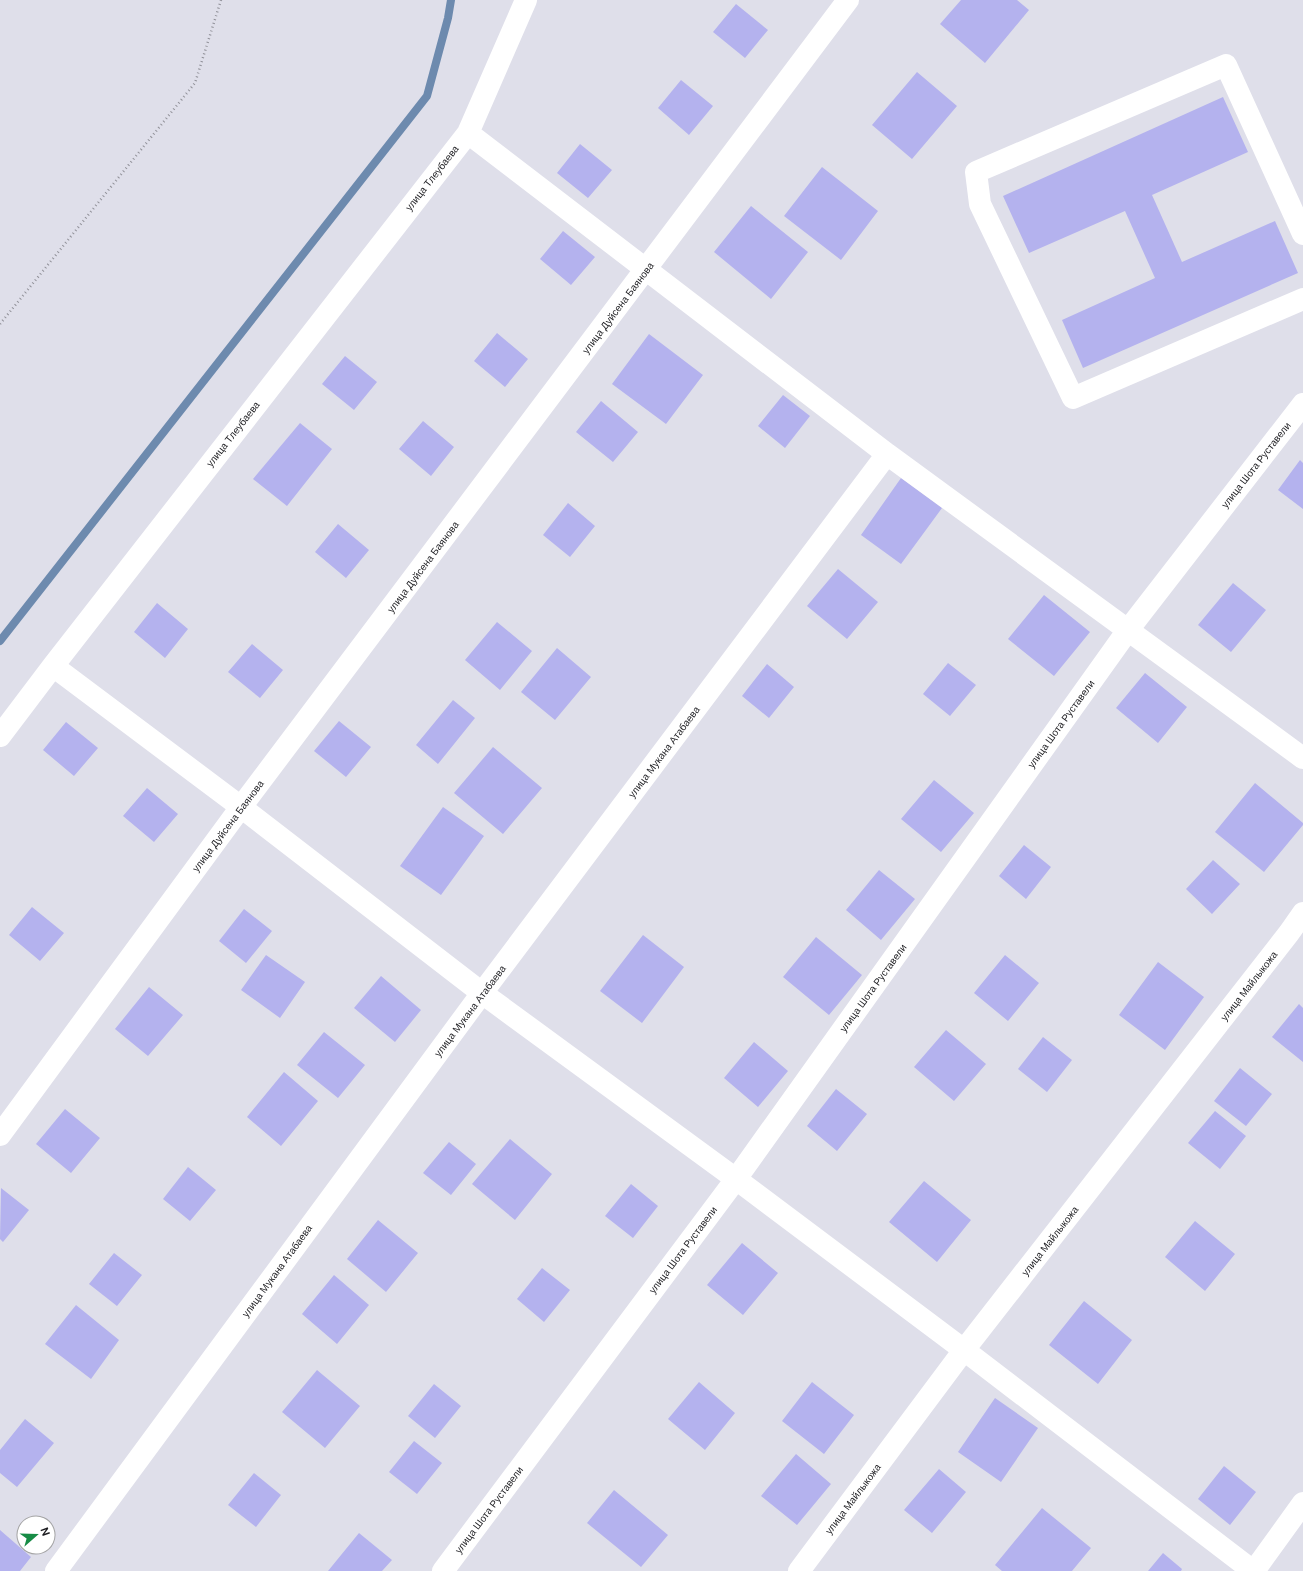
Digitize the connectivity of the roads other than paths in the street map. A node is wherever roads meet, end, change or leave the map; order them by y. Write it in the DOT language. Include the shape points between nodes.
graph roads {
  1 [pos="526,0"];
  2 [pos="848,0"];
  3 [pos="468,133"];
  4 [pos="1303,234"];
  5 [pos="647,269"];
  6 [pos="1303,299"];
  7 [pos="1303,404"];
  8 [pos="887,454"];
  9 [pos="1128,630"];
  10 [pos="53,666"];
  11 [pos="0,736"];
  12 [pos="1303,758"];
  13 [pos="241,808"];
  14 [pos="1303,913"];
  15 [pos="482,993"];
  16 [pos="0,1135"];
  17 [pos="736,1179"];
  18 [pos="964,1350"];
  19 [pos="1303,1503"];
  20 [pos="56,1571"];
  21 [pos="443,1571"];
  22 [pos="799,1571"];
  23 [pos="1254,1571"];
  1 -- 3 [label="street, улица Тлеубаева"];
  2 -- 5 [label="street, улица Дуйсена Баянова"];
  3 -- 5 [label="street"];
  3 -- 10 [label="street, улица Тлеубаева"];
  4 -- 6 [label="street" via="1226,65 976,172 980,204 1073,398"];
  5 -- 8 [label="street"];
  5 -- 13 [label="street, улица Дуйсена Баянова"];
  7 -- 9 [label="street, улица Шота Руставели"];
  8 -- 9 [label="street"];
  8 -- 15 [label="street, улица Мукана Атабаева"];
  9 -- 12 [label="street"];
  9 -- 17 [label="street, улица Шота Руставели"];
  10 -- 11 [label="street, улица Тлеубаева"];
  10 -- 13 [label="street"];
  13 -- 15 [label="street"];
  13 -- 16 [label="street, улица Дуйсена Баянова"];
  14 -- 18 [label="street, улица Майлыкожа" via="1156,1106"];
  15 -- 17 [label="street"];
  15 -- 20 [label="street, улица Мукана Атабаева"];
  17 -- 18 [label="street"];
  17 -- 21 [label="street, улица Шота Руставели"];
  18 -- 22 [label="street, улица Майлыкожа"];
  18 -- 23 [label="street"];
  19 -- 23 [label="street"];
}
